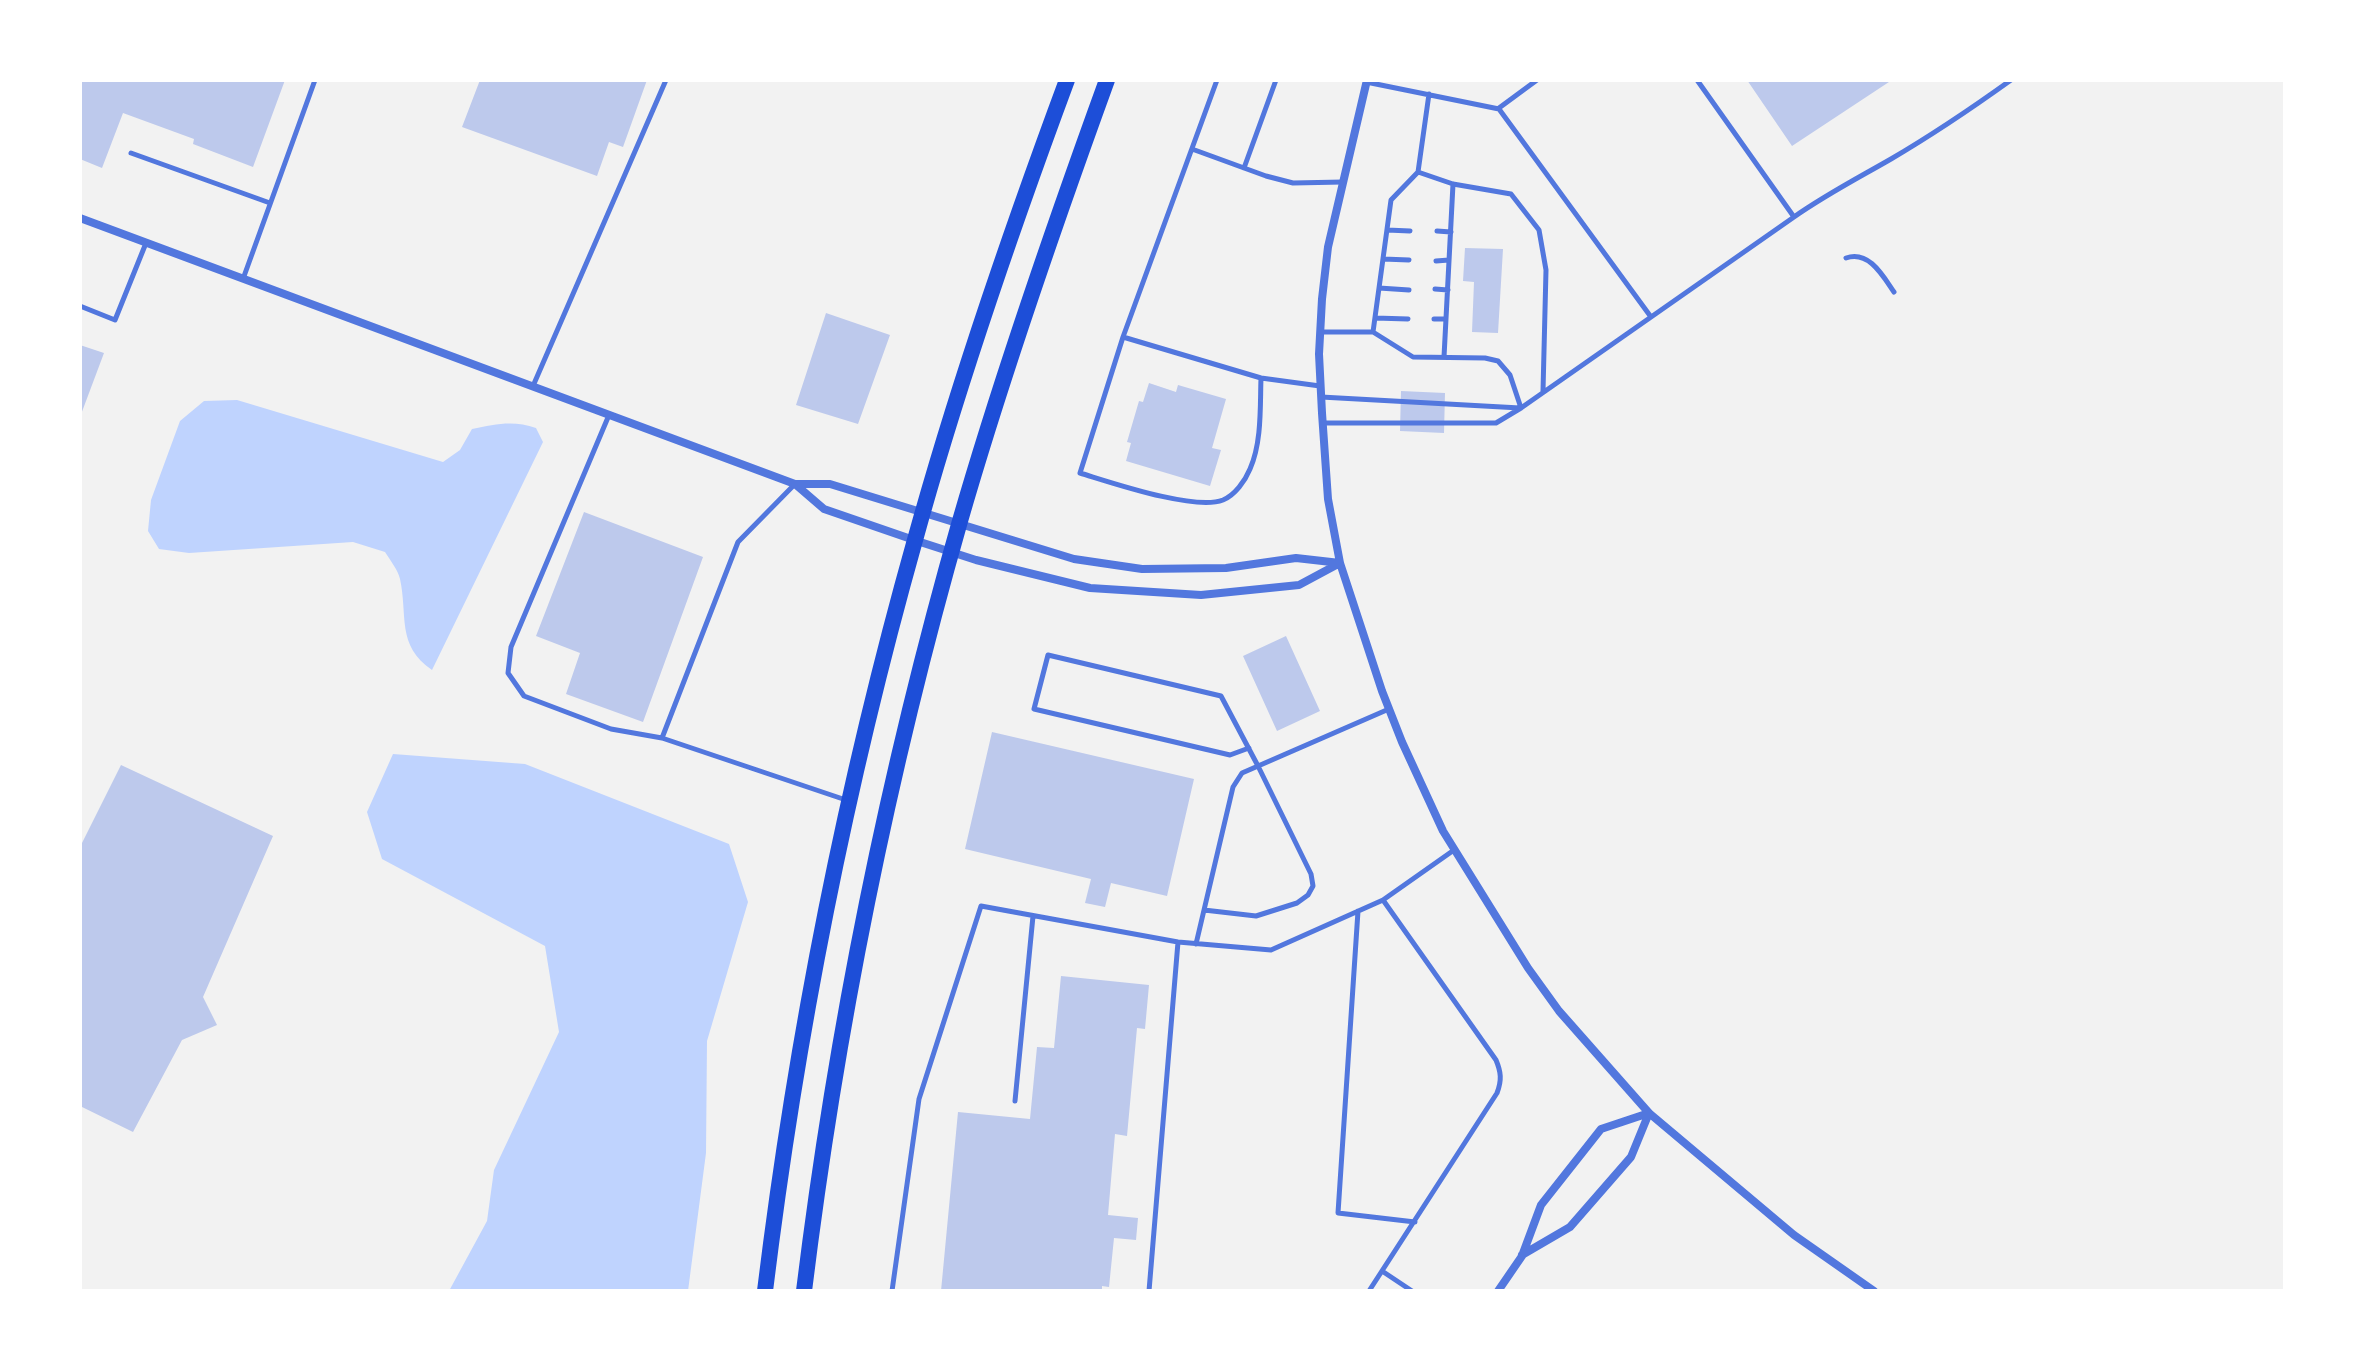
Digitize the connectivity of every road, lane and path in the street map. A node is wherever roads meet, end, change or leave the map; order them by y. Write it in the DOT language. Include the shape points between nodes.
graph roads {
  1 [pos="315,80"];
  2 [pos="666,80"];
  3 [pos="1067,80"];
  4 [pos="1107,80"];
  5 [pos="1217,80"];
  6 [pos="1276,80"];
  7 [pos="1537,80"];
  8 [pos="1697,80"];
  9 [pos="2011,80"];
  10 [pos="1366,81"];
  11 [pos="1429,94"];
  12 [pos="1499,109"];
  13 [pos="1192,149"];
  14 [pos="131,153"];
  15 [pos="1244,168"];
  16 [pos="1418,172"];
  17 [pos="1343,182"];
  18 [pos="1453,184"];
  19 [pos="270,203"];
  20 [pos="1794,217"];
  21 [pos="80,218"];
  22 [pos="1387,230"];
  23 [pos="1410,231"];
  24 [pos="1437,231"];
  25 [pos="1451,232"];
  26 [pos="146,243"];
  27 [pos="1846,258"];
  28 [pos="1383,259"];
  29 [pos="1409,260"];
  30 [pos="1449,260"];
  31 [pos="1436,261"];
  32 [pos="243,279"];
  33 [pos="1379,288"];
  34 [pos="1435,289"];
  35 [pos="1409,290"];
  36 [pos="1448,290"];
  37 [pos="1894,292"];
  38 [pos="80,306"];
  39 [pos="1651,317"];
  40 [pos="1375,318"];
  41 [pos="1408,319"];
  42 [pos="1434,319"];
  43 [pos="1446,319"];
  44 [pos="1320,332"];
  45 [pos="1373,332"];
  46 [pos="1123,337"];
  47 [pos="1444,357"];
  48 [pos="1261,378"];
  49 [pos="1321,386"];
  50 [pos="532,387"];
  51 [pos="1543,391"];
  52 [pos="1321,397"];
  53 [pos="1521,408"];
  54 [pos="609,415"];
  55 [pos="1322,423"];
  56 [pos="795,484"];
  57 [pos="923,512"];
  58 [pos="959,524"];
  59 [pos="914,540"];
  60 [pos="952,553"];
  61 [pos="1340,563"];
  62 [pos="1389,709"];
  63 [pos="662,738"];
  64 [pos="1249,748"];
  65 [pos="1258,766"];
  66 [pos="850,801"];
  67 [pos="1454,850"];
  68 [pos="1383,900"];
  69 [pos="1204,910"];
  70 [pos="1358,911"];
  71 [pos="1033,916"];
  72 [pos="1178,942"];
  73 [pos="1196,944"];
  74 [pos="1015,1101"];
  75 [pos="1649,1113"];
  76 [pos="1415,1222"];
  77 [pos="1522,1256"];
  78 [pos="1382,1271"];
  79 [pos="765,1291"];
  80 [pos="804,1291"];
  81 [pos="892,1291"];
  82 [pos="1149,1291"];
  83 [pos="1369,1291"];
  84 [pos="1412,1291"];
  85 [pos="1498,1291"];
  86 [pos="1874,1291"];
  1 -- 19 [label="lane"];
  2 -- 50 [label="lane"];
  3 -- 57 [label="main road" via="995,282"];
  4 -- 58 [label="main road" via="1050,238"];
  5 -- 13 [label="lane"];
  6 -- 15 [label="lane"];
  7 -- 12 [label="lane"];
  8 -- 20 [label="lane"];
  9 -- 20 [label="lane"];
  10 -- 11 [label="lane"];
  10 -- 17 [label="street"];
  11 -- 12 [label="lane"];
  11 -- 16 [label="lane"];
  12 -- 39 [label="lane"];
  13 -- 15 [label="lane"];
  13 -- 46 [label="lane"];
  14 -- 19 [label="lane"];
  15 -- 17 [label="lane" via="1293,183"];
  16 -- 18 [label="lane"];
  16 -- 22 [label="lane" via="1391,200"];
  17 -- 44 [label="street" via="1328,247"];
  18 -- 25 [label="lane"];
  18 -- 51 [label="lane" via="1511,194 1539,230 1546,270"];
  19 -- 32 [label="lane"];
  20 -- 39 [label="lane"];
  21 -- 26 [label="street"];
  22 -- 23 [label="lane"];
  22 -- 28 [label="lane"];
  24 -- 25 [label="lane"];
  25 -- 30 [label="lane"];
  26 -- 32 [label="street"];
  26 -- 38 [label="lane" via="115,320"];
  27 -- 37 [label="lane" via="1866,259"];
  28 -- 29 [label="lane"];
  28 -- 33 [label="lane"];
  30 -- 31 [label="lane"];
  30 -- 36 [label="lane"];
  32 -- 50 [label="street"];
  33 -- 35 [label="lane"];
  33 -- 40 [label="lane"];
  34 -- 36 [label="lane"];
  36 -- 43 [label="lane"];
  39 -- 51 [label="lane"];
  40 -- 41 [label="lane"];
  40 -- 45 [label="lane"];
  42 -- 43 [label="lane"];
  43 -- 47 [label="lane"];
  44 -- 45 [label="lane"];
  44 -- 49 [label="street"];
  45 -- 47 [label="lane" via="1413,357"];
  46 -- 48 [label="lane"];
  46 -- 48 [label="lane" via="1080,473 1163,497 1225,500 1251,467"];
  47 -- 53 [label="lane" via="1498,361 1510,375"];
  48 -- 49 [label="lane"];
  49 -- 52 [label="street"];
  50 -- 54 [label="street"];
  51 -- 53 [label="lane"];
  52 -- 53 [label="lane"];
  52 -- 55 [label="street"];
  53 -- 55 [label="lane" via="1496,423"];
  54 -- 56 [label="street"];
  54 -- 63 [label="lane" via="511,647 508,673 524,696 611,729"];
  55 -- 61 [label="street"];
  56 -- 57 [label="street" via="830,484"];
  56 -- 59 [label="street" via="824,509"];
  56 -- 63 [label="lane" via="738,542"];
  57 -- 58 [label="street"];
  57 -- 59 [label="main road"];
  58 -- 60 [label="main road"];
  58 -- 61 [label="street" via="1074,559 1142,569 1226,568 1296,558"];
  59 -- 60 [label="street"];
  59 -- 66 [label="main road"];
  60 -- 61 [label="street" via="1090,588 1201,595 1299,585"];
  60 -- 80 [label="main road" via="869,897 830,1102"];
  61 -- 62 [label="street"];
  62 -- 65 [label="lane"];
  62 -- 67 [label="street"];
  63 -- 66 [label="lane"];
  64 -- 64 [label="lane" via="1221,696 1048,655 1034,709 1230,755"];
  64 -- 65 [label="lane"];
  65 -- 69 [label="lane" via="1242,773 1233,787"];
  65 -- 69 [label="lane" via="1313,886 1297,903 1256,916"];
  66 -- 79 [label="main road" via="807,1013"];
  67 -- 68 [label="lane"];
  67 -- 75 [label="street" via="1559,1011"];
  68 -- 70 [label="lane"];
  68 -- 76 [label="lane" via="1501,1073 1497,1093"];
  69 -- 73 [label="lane"];
  70 -- 73 [label="lane" via="1271,950"];
  70 -- 76 [label="lane" via="1338,1213"];
  71 -- 72 [label="lane"];
  71 -- 74 [label="lane"];
  71 -- 81 [label="lane" via="981,906 919,1099"];
  72 -- 73 [label="lane"];
  72 -- 82 [label="lane"];
  75 -- 77 [label="street" via="1631,1157 1570,1227"];
  75 -- 77 [label="street" via="1601,1129 1541,1205"];
  75 -- 86 [label="street" via="1794,1235"];
  76 -- 78 [label="lane"];
  77 -- 85 [label="street"];
  78 -- 83 [label="lane"];
  78 -- 84 [label="lane"];
}
